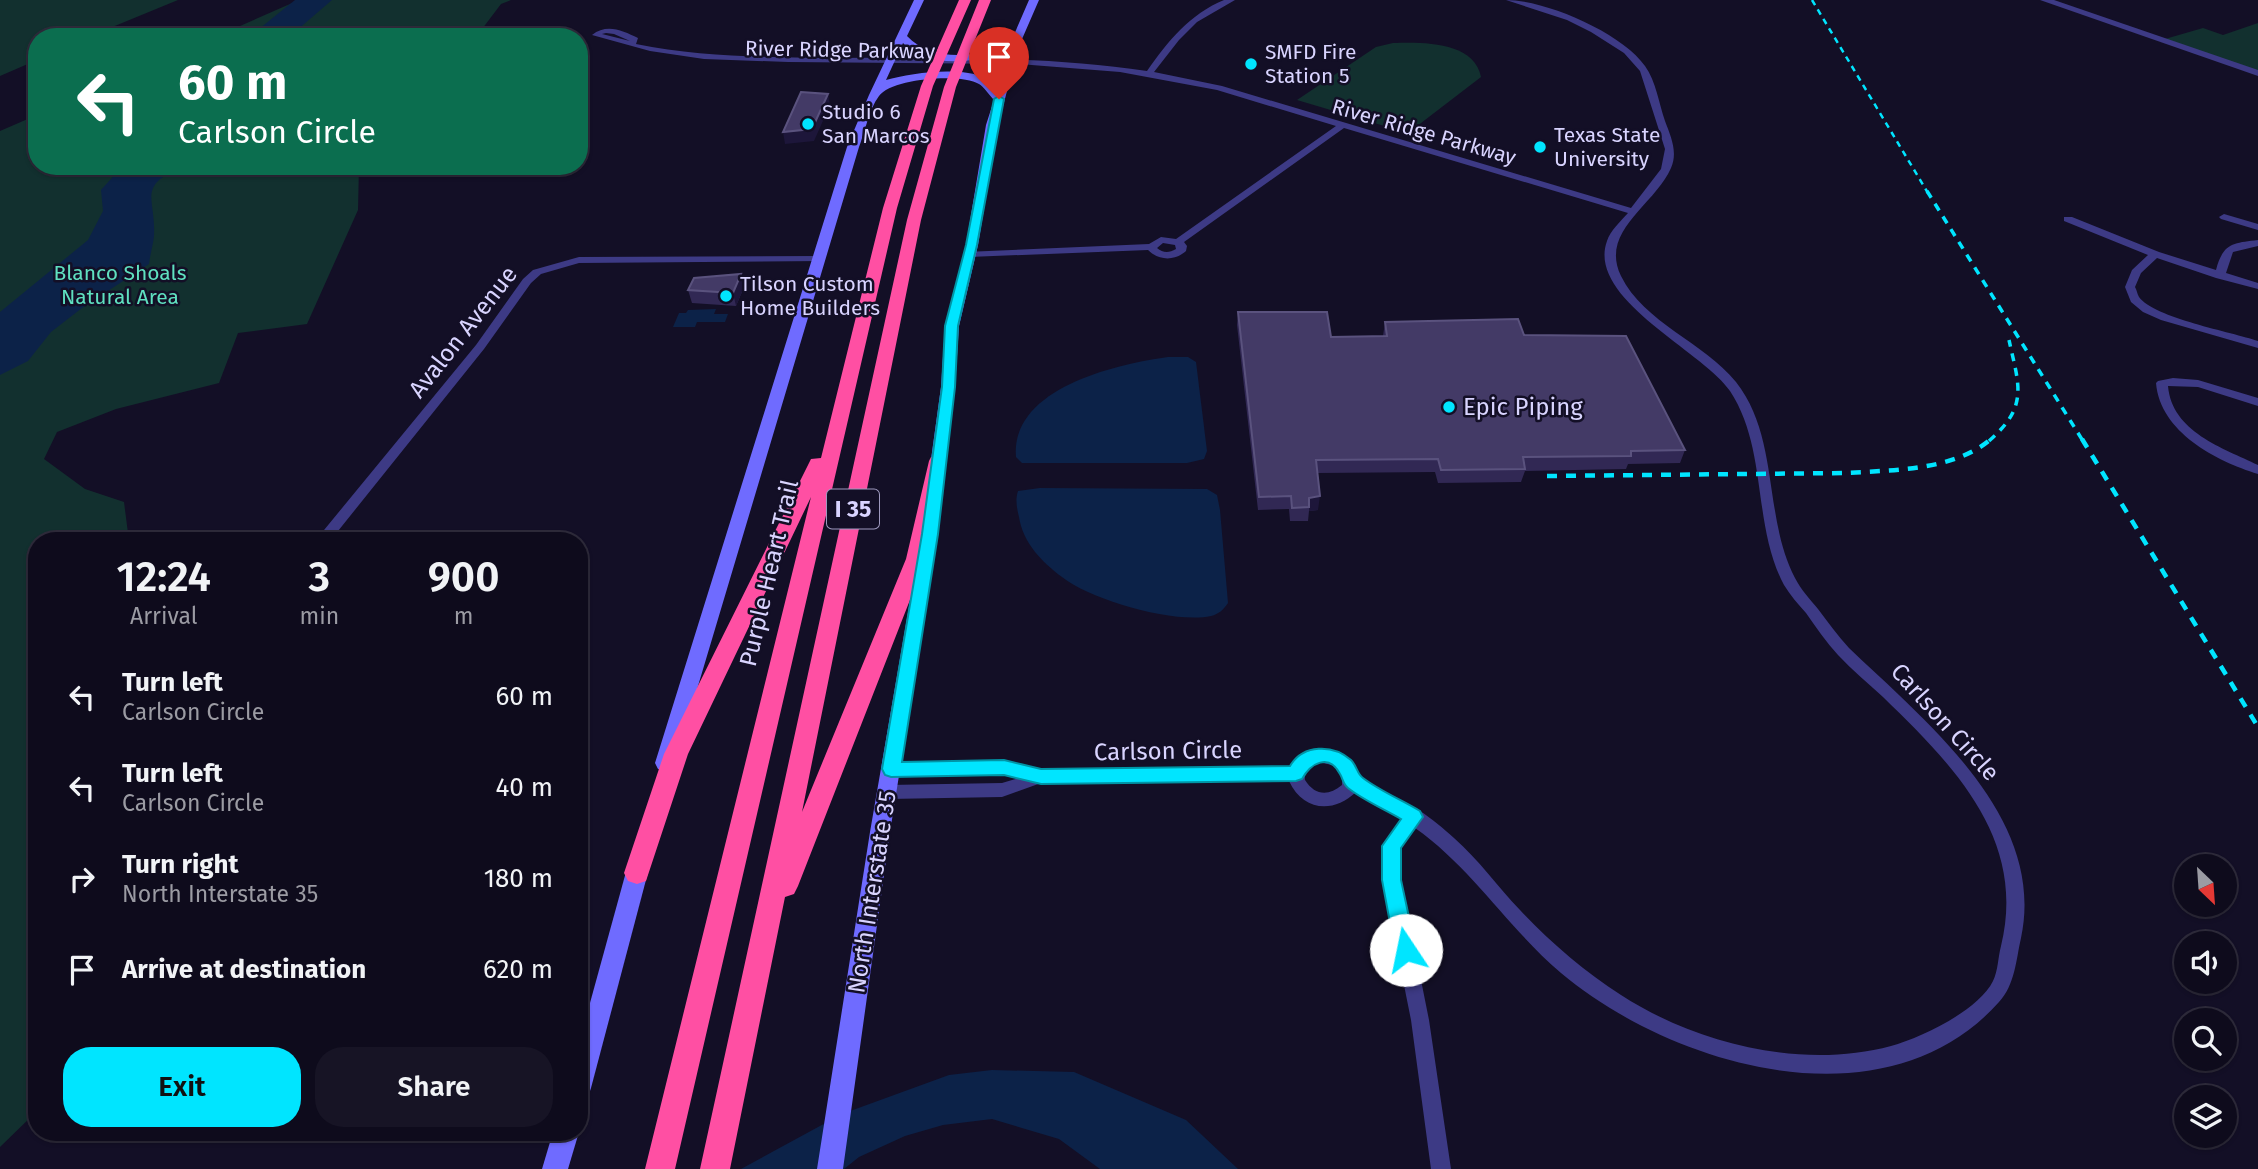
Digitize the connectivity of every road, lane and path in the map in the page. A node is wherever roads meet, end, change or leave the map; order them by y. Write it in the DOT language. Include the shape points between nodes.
graph roads {
  1 [pos="919,0"];
  2 [pos="957,0"];
  3 [pos="965,0"];
  4 [pos="985,0"];
  5 [pos="1034,0"];
  6 [pos="1231,0"];
  7 [pos="1510,0"];
  8 [pos="2045,0"];
  9 [pos="903,37"];
  10 [pos="632,43"];
  11 [pos="1014,46"];
  12 [pos="942,48"];
  13 [pos="889,65"];
  14 [pos="1009,67"];
  15 [pos="1150,72"];
  16 [pos="2258,73"];
  17 [pos="874,94"];
  18 [pos="999,99"];
  19 [pos="1342,126"];
  20 [pos="1634,212"];
  21 [pos="2224,217"];
  22 [pos="2068,219"];
  23 [pos="2258,227"];
  24 [pos="1178,242"];
  25 [pos="2258,243"];
  26 [pos="1151,247"];
  27 [pos="970,249"];
  28 [pos="2155,254"];
  29 [pos="819,259"];
  30 [pos="2220,276"];
  31 [pos="2258,286"];
  32 [pos="2258,345"];
  33 [pos="2258,402"];
  34 [pos="837,423"];
  35 [pos="938,461"];
  36 [pos="2258,470"];
  37 [pos="329,532"];
  38 [pos="891,769"];
  39 [pos="1296,774"];
  40 [pos="1041,777"];
  41 [pos="1352,781"];
  42 [pos="888,792"];
  43 [pos="1414,817"];
  44 [pos="636,873"];
  45 [pos="765,934"];
  46 [pos="588,1054"];
  47 [pos="563,1141"];
  48 [pos="555,1169"];
  49 [pos="660,1169"];
  50 [pos="715,1169"];
  51 [pos="830,1169"];
  52 [pos="1441,1169"];
  1 -- 9 [label="main road"];
  2 -- 12 [label="highway"];
  3 -- 12 [label="highway, Purple Heart Trail / I 35"];
  4 -- 45 [label="highway, I 35" via="950,87 914,219"];
  5 -- 11 [label="main road, North Interstate 35"];
  6 -- 15 [label="street" via="1186,26"];
  7 -- 20 [label="street, Carlson Circle" via="1594,30 1627,51 1644,70 1670,149 1666,169"];
  8 -- 16 [label="street"];
  9 -- 11 [label="main road" via="910,48 932,56 981,56"];
  9 -- 13 [label="main road"];
  10 -- 13 [label="street, River Ridge Parkway" via="688,56 688,60 735,65"];
  11 -- 14 [label="main road, North Interstate 35"];
  12 -- 34 [label="highway, Purple Heart Trail / I 35" via="893,196"];
  13 -- 14 [label="street, River Ridge Parkway"];
  13 -- 17 [label="main road"];
  14 -- 15 [label="street, River Ridge Parkway"];
  14 -- 18 [label="main road, North Interstate 35"];
  15 -- 19 [label="street, River Ridge Parkway"];
  17 -- 18 [label="main road" via="888,83 912,76 968,77 982,81"];
  17 -- 29 [label="main road"];
  18 -- 27 [label="main road, North Interstate 35"];
  19 -- 20 [label="street, River Ridge Parkway"];
  19 -- 24 [label="street"];
  20 -- 43 [label="street, Carlson Circle" via="1612,240 1609,263 1619,286 1642,310 1707,360 1733,387 1755,431 1779,553 1790,583 1842,651 1921,728 1985,802 2010,857 2018,916 2000,988 1964,1024 1914,1051 1873,1060 1808,1064 1761,1059 1686,1038 1623,1006 1564,964 1461,855"];
  21 -- 23 [label="street"];
  22 -- 28 [label="street"];
  24 -- 26 [label="street" via="1161,240"];
  24 -- 26 [label="street" via="1182,248 1175,254 1158,254"];
  25 -- 30 [label="street" via="2230,248 2224,254"];
  26 -- 27 [label="street"];
  27 -- 35 [label="main road, North Interstate 35" via="951,326"];
  28 -- 30 [label="street"];
  28 -- 32 [label="street" via="2139,266 2130,281 2135,300 2172,322"];
  29 -- 37 [label="street, Avalon Avenue" via="579,260 537,272"];
  29 -- 44 [label="main road" via="675,724"];
  30 -- 31 [label="street"];
  33 -- 36 [label="street" via="2202,386 2161,383 2166,403 2195,438"];
  34 -- 44 [label="highway" via="676,754"];
  34 -- 49 [label="highway, Purple Heart Trail / I 35"];
  35 -- 38 [label="main road, North Interstate 35"];
  35 -- 45 [label="highway" via="916,559"];
  38 -- 40 [label="street, Carlson Circle" via="1004,767"];
  38 -- 42 [label="main road, North Interstate 35"];
  39 -- 40 [label="street, Carlson Circle"];
  39 -- 41 [label="street, Carlson Circle" via="1302,761 1325,755 1347,767"];
  39 -- 41 [label="street" via="1306,793 1322,800 1339,798"];
  40 -- 42 [label="street, Carlson Circle" via="1002,790"];
  41 -- 43 [label="street, Carlson Circle"];
  42 -- 51 [label="main road, North Interstate 35"];
  43 -- 52 [label="street" via="1392,846 1392,880 1420,1020"];
  44 -- 46 [label="main road"];
  45 -- 50 [label="highway, I 35"];
  47 -- 48 [label="main road"];
}
